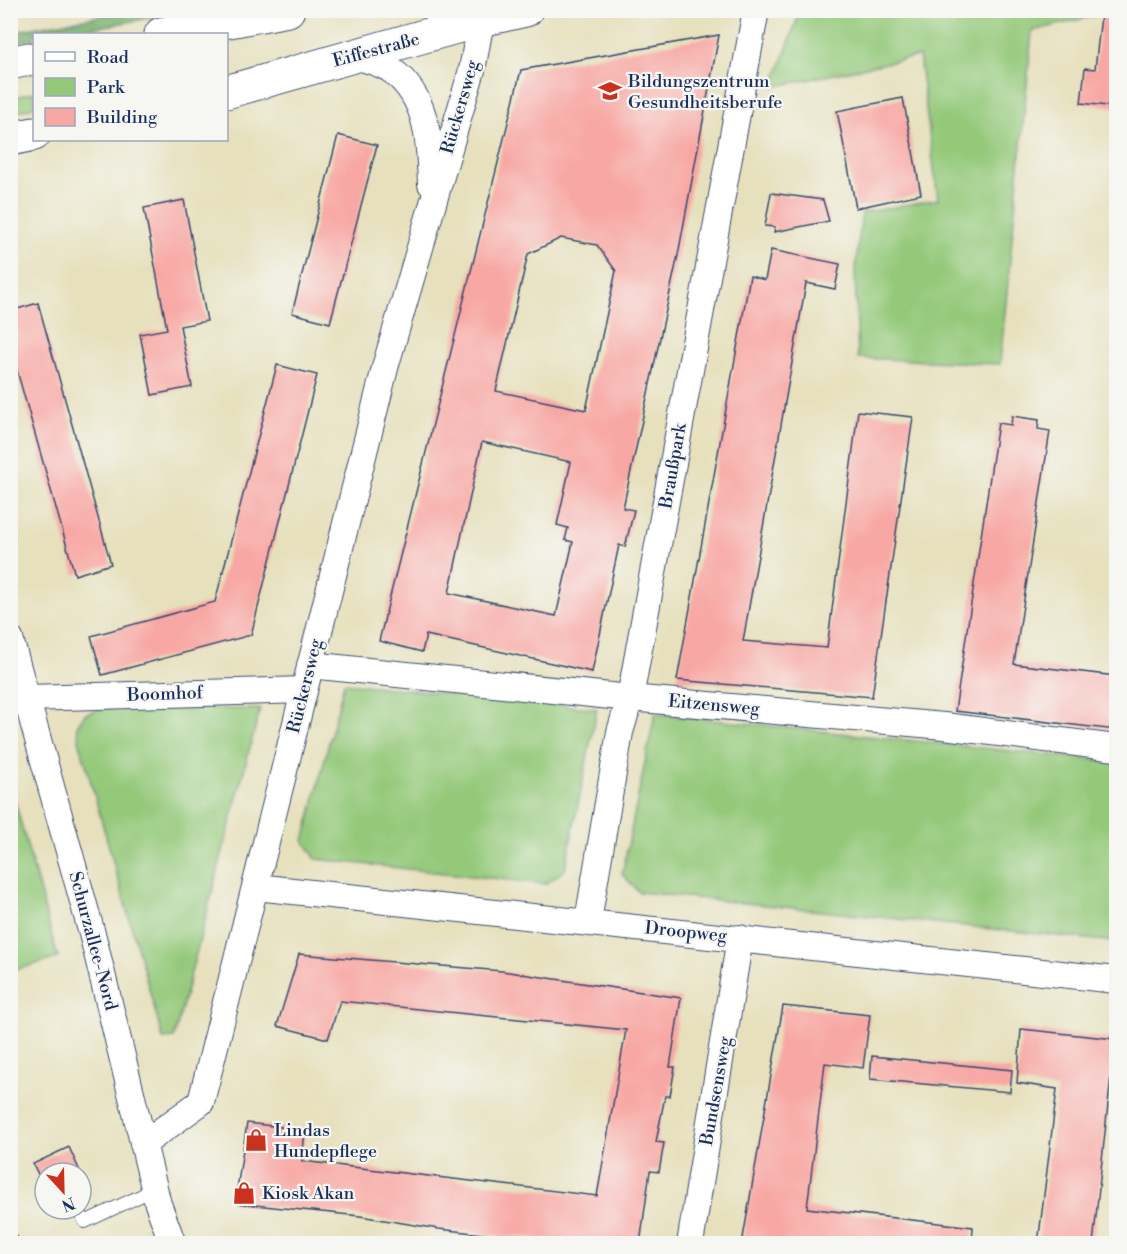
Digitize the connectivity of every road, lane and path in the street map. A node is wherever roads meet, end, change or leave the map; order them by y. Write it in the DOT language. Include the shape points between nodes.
graph roads {
  1 [pos="288,10"];
  2 [pos="526,10"];
  3 [pos="756,10"];
  4 [pos="482,15"];
  5 [pos="166,33"];
  6 [pos="356,56"];
  7 [pos="228,91"];
  8 [pos="33,134"];
  9 [pos="10,139"];
  10 [pos="432,202"];
  11 [pos="10,639"];
  12 [pos="310,665"];
  13 [pos="304,690"];
  14 [pos="27,698"];
  15 [pos="630,698"];
  16 [pos="1116,748"];
  17 [pos="256,886"];
  18 [pos="588,921"];
  19 [pos="740,938"];
  20 [pos="1116,980"];
  21 [pos="143,1144"];
  22 [pos="155,1189"];
  23 [pos="93,1218"];
  24 [pos="180,1243"];
  25 [pos="690,1244"];
  1 -- 5 [label="main road"];
  2 -- 4 [label="main road, Eiffestraße"];
  3 -- 15 [label="street, Braußpark"];
  4 -- 6 [label="main road, Eiffestraße"];
  4 -- 10 [label="street, Rückersweg" via="472,70"];
  6 -- 7 [label="main road, Eiffestraße"];
  6 -- 10 [label="street, Rückersweg" via="390,69 409,87 421,106 428,128"];
  8 -- 9 [label="main road"];
  10 -- 12 [label="street, Rückersweg" via="386,364"];
  11 -- 14 [label="street, Schurzallee-Nord"];
  12 -- 13 [label="street, Rückersweg"];
  12 -- 15 [label="street, Eitzensweg"];
  13 -- 14 [label="street, Boomhof"];
  13 -- 17 [label="street, Rückersweg"];
  14 -- 21 [label="street, Schurzallee-Nord" via="94,941"];
  15 -- 16 [label="street, Eitzensweg" via="944,726"];
  15 -- 18 [label="street, Braußpark" via="620,732"];
  17 -- 18 [label="street, Droopweg"];
  17 -- 21 [label="street, Rückersweg" via="201,1102"];
  18 -- 19 [label="street, Droopweg"];
  19 -- 20 [label="street, Droopweg"];
  19 -- 25 [label="street, Bundsensweg"];
  21 -- 22 [label="street, Schurzallee-Nord"];
  22 -- 23 [label="lane"];
  22 -- 24 [label="street, Schurzallee-Nord"];
}
